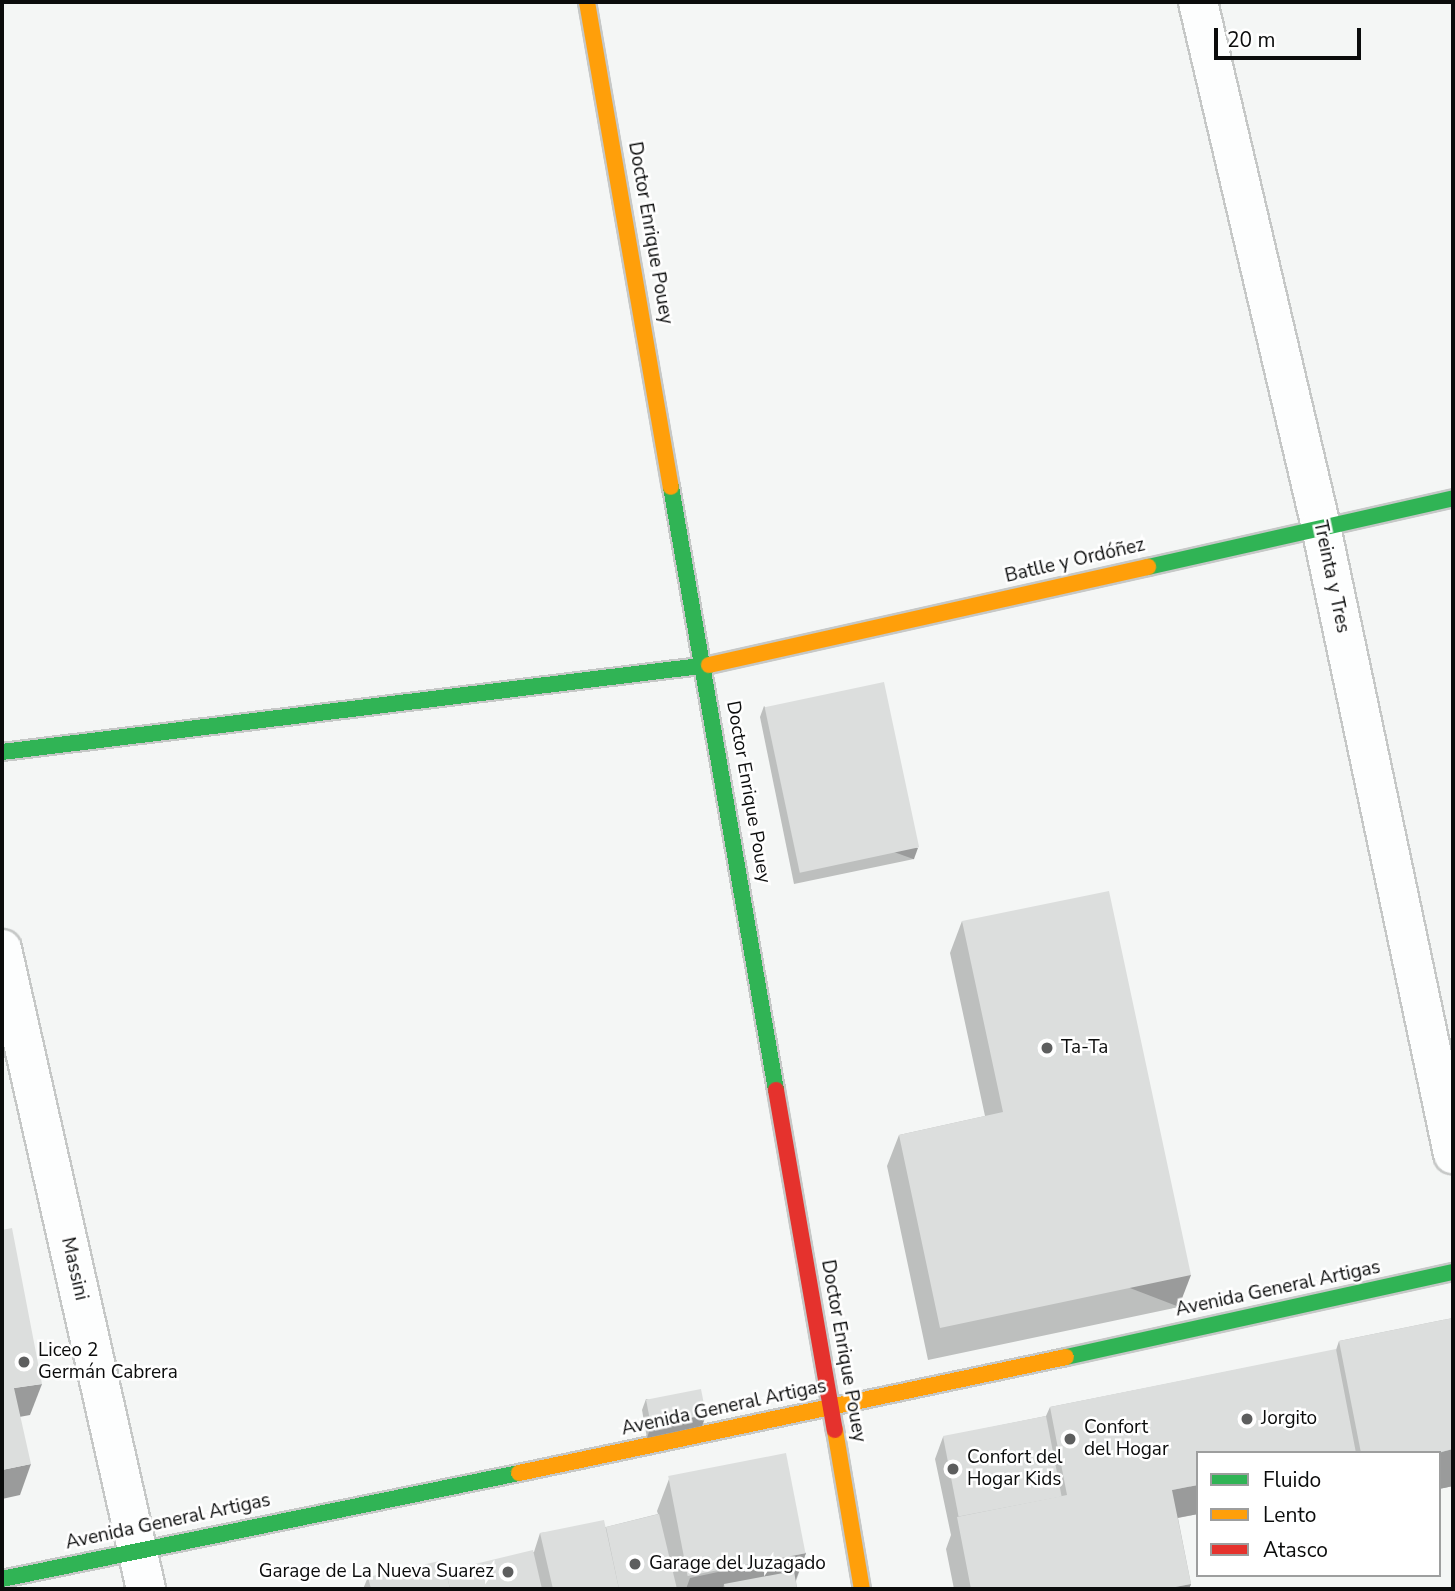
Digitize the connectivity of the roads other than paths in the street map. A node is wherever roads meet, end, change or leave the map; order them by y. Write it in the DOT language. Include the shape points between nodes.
graph roads {
  1 [pos="587,2"];
  2 [pos="1198,2"];
  3 [pos="1453,498"];
  4 [pos="1321,527"];
  5 [pos="706,666"];
  6 [pos="2,752"];
  7 [pos="2,950"];
  8 [pos="1453,1154"];
  9 [pos="1453,1272"];
  10 [pos="832,1408"];
  11 [pos="137,1550"];
  12 [pos="2,1579"];
  13 [pos="146,1589"];
  14 [pos="862,1589"];
  1 -- 5 [label="street, Doctor Enrique Pouey"];
  2 -- 4 [label="street, Treinta y Tres"];
  3 -- 4 [label="street, Batlle y Ordóñez"];
  4 -- 5 [label="street, Batlle y Ordóñez"];
  4 -- 8 [label="street, Treinta y Tres"];
  5 -- 6 [label="street, Batlle y Ordóñez"];
  5 -- 10 [label="street, Doctor Enrique Pouey"];
  7 -- 11 [label="street, Massini"];
  9 -- 10 [label="street, Avenida General Artigas"];
  10 -- 11 [label="street, Avenida General Artigas"];
  10 -- 14 [label="street, Doctor Enrique Pouey"];
  11 -- 12 [label="street, Avenida General Artigas"];
  11 -- 13 [label="street, Massini"];
}
